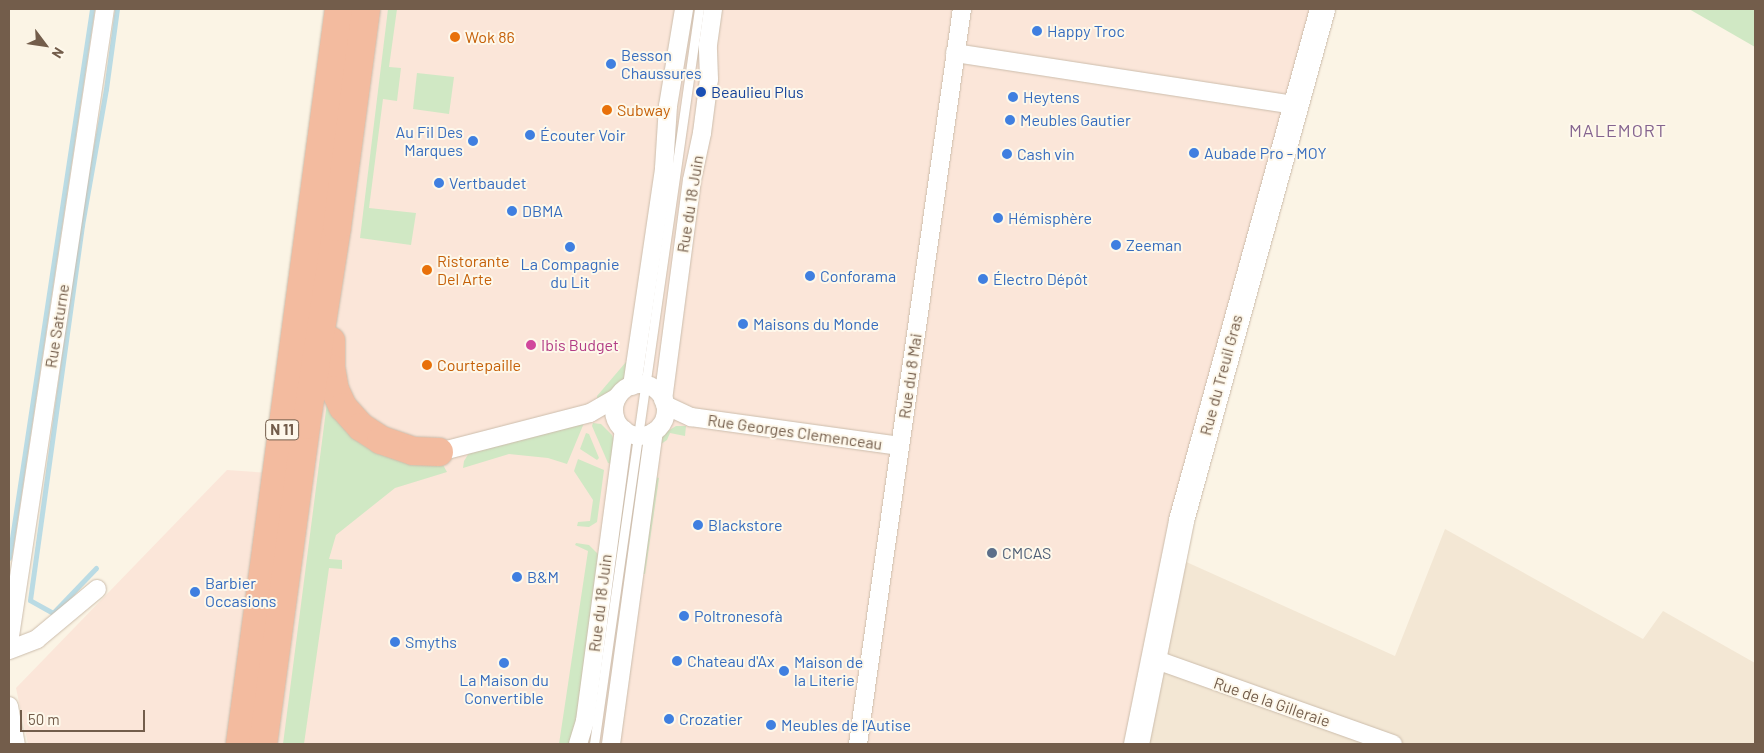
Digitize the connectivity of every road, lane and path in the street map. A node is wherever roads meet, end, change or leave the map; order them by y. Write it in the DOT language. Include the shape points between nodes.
graph roads {
  1 [pos="105,9"];
  2 [pos="339,9"];
  3 [pos="366,9"];
  4 [pos="684,9"];
  5 [pos="699,9"];
  6 [pos="713,9"];
  7 [pos="962,9"];
  8 [pos="1322,9"];
  9 [pos="955,53"];
  10 [pos="1296,105"];
  11 [pos="337,227"];
  12 [pos="639,385"];
  13 [pos="618,398"];
  14 [pos="664,402"];
  15 [pos="593,412"];
  16 [pos="691,417"];
  17 [pos="639,429"];
  18 [pos="900,446"];
  19 [pos="439,452"];
  20 [pos="97,589"];
  21 [pos="9,643"];
  22 [pos="9,650"];
  23 [pos="1152,658"];
  24 [pos="9,706"];
  25 [pos="16,744"];
  26 [pos="240,744"];
  27 [pos="263,744"];
  28 [pos="578,744"];
  29 [pos="594,744"];
  30 [pos="611,744"];
  31 [pos="858,744"];
  32 [pos="1136,744"];
  33 [pos="1393,744"];
  1 -- 21 [label="street, Rue Saturne"];
  2 -- 26 [label="highway, N 11"];
  3 -- 11 [label="highway, N 11"];
  4 -- 12 [label="street, Rue du 18 Juin" via="668,106"];
  5 -- 12 [label="lane"];
  6 -- 14 [label="street, Rue du 18 Juin" via="708,45 708,88 692,180"];
  7 -- 9 [label="street, Rue du 8 Mai"];
  8 -- 10 [label="street, Rue du Treuil Gras"];
  9 -- 10 [label="street"];
  9 -- 18 [label="street, Rue du 8 Mai"];
  10 -- 23 [label="street, Rue du Treuil Gras" via="1181,520"];
  11 -- 19 [label="highway" via="331,368 335,390 343,407 361,427 381,440 413,451"];
  11 -- 27 [label="highway, N 11" via="306,425"];
  12 -- 13 [label="street"];
  12 -- 14 [label="street" via="653,388"];
  12 -- 17 [label="lane"];
  13 -- 15 [label="street"];
  13 -- 17 [label="street" via="614,411"];
  14 -- 16 [label="street"];
  14 -- 17 [label="street, Rue du 18 Juin" via="666,412"];
  15 -- 17 [label="street"];
  15 -- 19 [label="street"];
  16 -- 17 [label="street"];
  16 -- 18 [label="street, Rue Georges Clemenceau"];
  17 -- 28 [label="street, Rue du 18 Juin"];
  17 -- 29 [label="lane"];
  17 -- 30 [label="street"];
  18 -- 31 [label="street, Rue du 8 Mai"];
  20 -- 22 [label="street" via="37,639"];
  23 -- 32 [label="street, Rue du Treuil Gras"];
  23 -- 33 [label="street, Rue de la Gilleraie"];
  24 -- 25 [label="street"];
}
